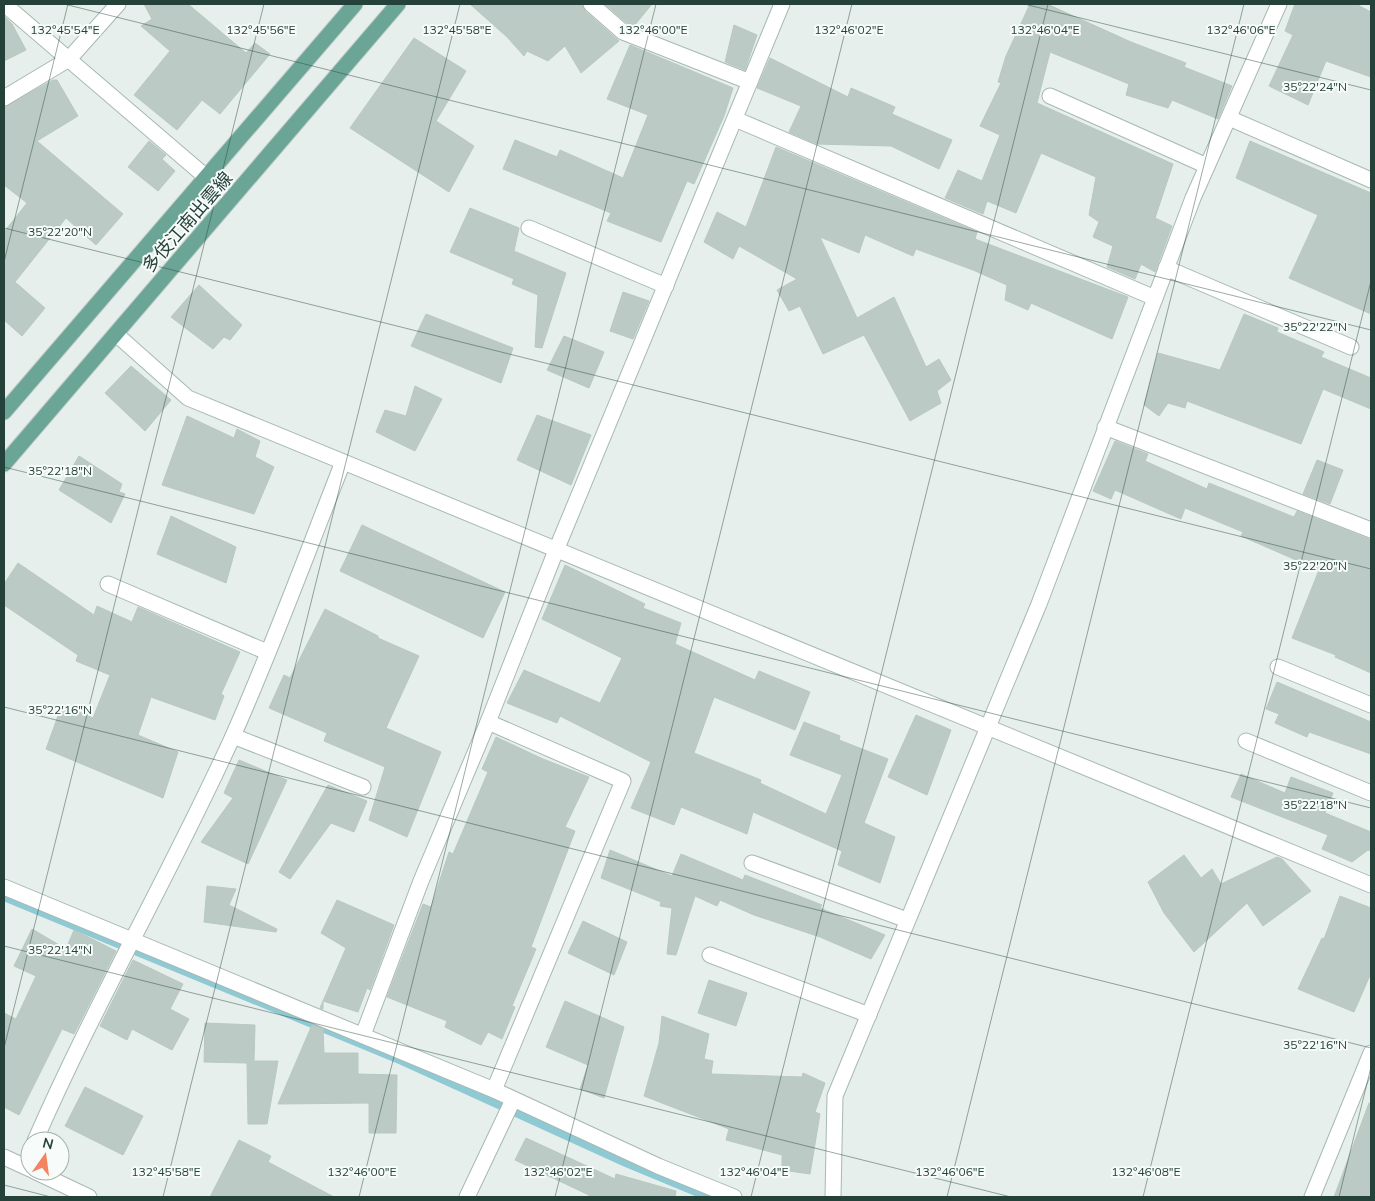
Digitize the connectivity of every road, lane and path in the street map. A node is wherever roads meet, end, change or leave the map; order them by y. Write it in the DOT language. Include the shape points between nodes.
graph roads {
  1 [pos="4,4"];
  2 [pos="118,4"];
  3 [pos="355,4"];
  4 [pos="398,4"];
  5 [pos="591,4"];
  6 [pos="782,4"];
  7 [pos="1279,4"];
  8 [pos="69,60"];
  9 [pos="750,82"];
  10 [pos="1050,96"];
  11 [pos="4,98"];
  12 [pos="1229,118"];
  13 [pos="735,119"];
  14 [pos="1207,166"];
  15 [pos="206,176"];
  16 [pos="1371,180"];
  17 [pos="529,228"];
  18 [pos="1166,268"];
  19 [pos="666,286"];
  20 [pos="1155,298"];
  21 [pos="116,334"];
  22 [pos="1351,347"];
  23 [pos="4,412"];
  24 [pos="1105,427"];
  25 [pos="343,462"];
  26 [pos="4,464"];
  27 [pos="1371,530"];
  28 [pos="557,548"];
  29 [pos="108,584"];
  30 [pos="267,652"];
  31 [pos="1278,666"];
  32 [pos="1371,704"];
  33 [pos="488,722"];
  34 [pos="987,728"];
  35 [pos="233,736"];
  36 [pos="1246,741"];
  37 [pos="364,787"];
  38 [pos="1371,793"];
  39 [pos="752,863"];
  40 [pos="1371,885"];
  41 [pos="4,887"];
  42 [pos="907,920"];
  43 [pos="134,940"];
  44 [pos="710,955"];
  45 [pos="869,1015"];
  46 [pos="364,1035"];
  47 [pos="1371,1053"];
  48 [pos="494,1090"];
  49 [pos="514,1100"];
  50 [pos="39,1131"];
  51 [pos="4,1157"];
  52 [pos="20,1162"];
  53 [pos="59,1181"];
  54 [pos="89,1197"];
  55 [pos="467,1197"];
  56 [pos="734,1197"];
  57 [pos="833,1197"];
  58 [pos="1312,1197"];
  1 -- 8 [label="street"];
  2 -- 8 [label="street"];
  3 -- 15 [label="main road, 多伎江南出雲線"];
  4 -- 21 [label="main road, 多伎江南出雲線"];
  5 -- 9 [label="street" via="623,32"];
  6 -- 9 [label="street"];
  7 -- 12 [label="street"];
  8 -- 11 [label="street"];
  8 -- 15 [label="street"];
  9 -- 13 [label="street"];
  10 -- 14 [label="street"];
  12 -- 14 [label="street"];
  12 -- 16 [label="street"];
  13 -- 19 [label="street"];
  13 -- 20 [label="street"];
  14 -- 18 [label="street"];
  15 -- 23 [label="main road, 多伎江南出雲線"];
  17 -- 19 [label="street"];
  18 -- 20 [label="street"];
  18 -- 22 [label="street"];
  19 -- 28 [label="street"];
  20 -- 24 [label="street"];
  21 -- 25 [label="street" via="188,398"];
  21 -- 26 [label="main road, 多伎江南出雲線"];
  24 -- 27 [label="street"];
  24 -- 34 [label="street" via="1039,604"];
  25 -- 28 [label="street"];
  25 -- 30 [label="street"];
  28 -- 33 [label="street"];
  28 -- 34 [label="street"];
  29 -- 30 [label="street"];
  30 -- 35 [label="street"];
  31 -- 32 [label="street"];
  33 -- 46 [label="street" via="421,881"];
  33 -- 48 [label="street" via="623,782"];
  34 -- 40 [label="street"];
  34 -- 42 [label="street"];
  35 -- 37 [label="street"];
  35 -- 43 [label="street"];
  36 -- 38 [label="street"];
  39 -- 42 [label="street"];
  41 -- 43 [label="street"];
  42 -- 45 [label="street"];
  43 -- 46 [label="street"];
  43 -- 50 [label="street" via="61,1081"];
  44 -- 45 [label="street"];
  45 -- 57 [label="street" via="835,1096"];
  46 -- 48 [label="street"];
  47 -- 58 [label="street"];
  48 -- 49 [label="street"];
  49 -- 55 [label="street"];
  49 -- 56 [label="street"];
  51 -- 52 [label="street"];
  53 -- 54 [label="street"];
}
